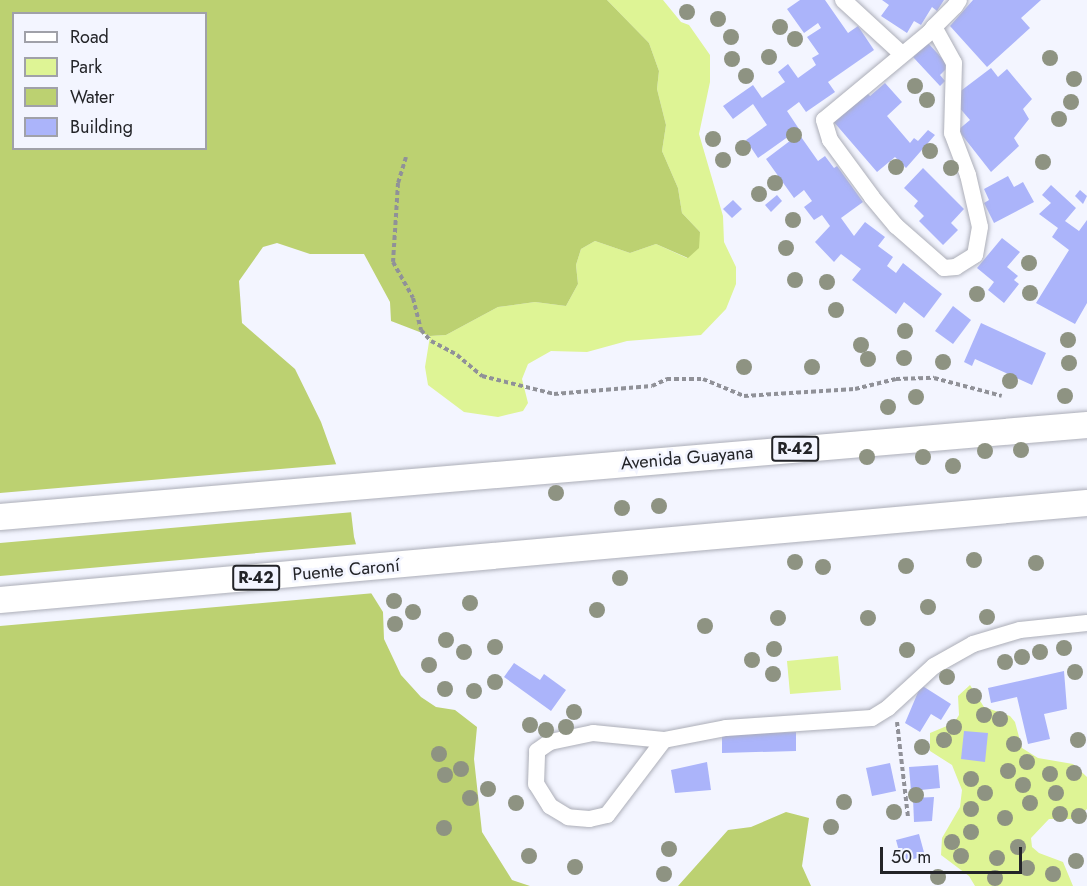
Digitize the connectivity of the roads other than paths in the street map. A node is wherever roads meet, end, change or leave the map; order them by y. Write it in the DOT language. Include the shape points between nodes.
graph roads {
  1 [pos="843,0"];
  2 [pos="959,0"];
  3 [pos="934,27"];
  4 [pos="902,54"];
  5 [pos="1087,424"];
  6 [pos="1087,502"];
  7 [pos="0,517"];
  8 [pos="0,600"];
  9 [pos="1087,623"];
  10 [pos="664,740"];
  1 -- 4 [label="street"];
  2 -- 3 [label="street"];
  3 -- 4 [label="street"];
  3 -- 4 [label="street" via="954,63 952,133 976,203 980,242 975,255 956,267 944,268 896,226 830,140 824,120"];
  5 -- 7 [label="main road, Avenida Guayana / R-42"];
  6 -- 8 [label="main road, Puente Caroní / R-42"];
  9 -- 10 [label="street" via="1020,630 973,644 934,666 879,714 860,720 726,728"];
  10 -- 10 [label="street" via="615,809 600,818 579,819 559,812 542,797 536,784 537,751 550,742 593,733"];
}
